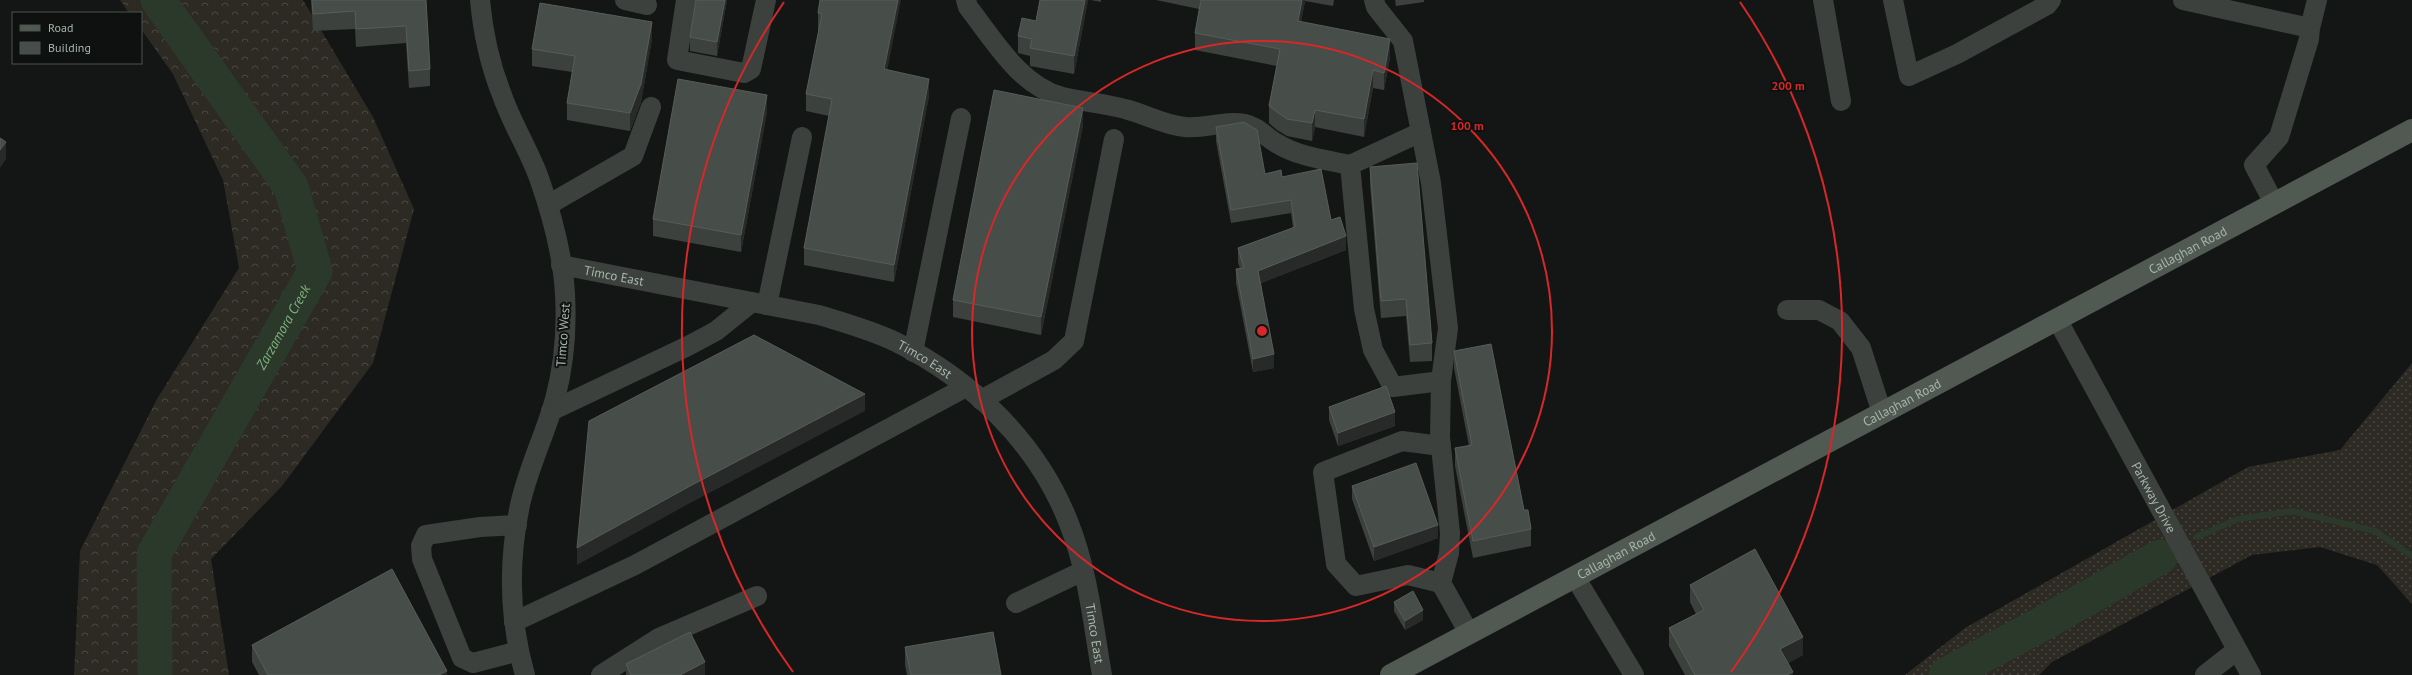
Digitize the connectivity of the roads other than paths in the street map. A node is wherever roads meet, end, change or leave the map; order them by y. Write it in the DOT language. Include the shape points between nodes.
graph roads {
  1 [pos="480,0"];
  2 [pos="624,0"];
  3 [pos="686,0"];
  4 [pos="766,0"];
  5 [pos="966,0"];
  6 [pos="1374,0"];
  7 [pos="1823,0"];
  8 [pos="1894,0"];
  9 [pos="2051,0"];
  10 [pos="2183,0"];
  11 [pos="2317,0"];
  12 [pos="647,5"];
  13 [pos="2310,28"];
  14 [pos="1841,101"];
  15 [pos="651,107"];
  16 [pos="961,118"];
  17 [pos="2412,130"];
  18 [pos="1421,132"];
  19 [pos="802,137"];
  20 [pos="1114,139"];
  21 [pos="1350,165"];
  22 [pos="2274,203"];
  23 [pos="548,205"];
  24 [pos="562,265"];
  25 [pos="759,303"];
  26 [pos="1787,310"];
  27 [pos="2057,320"];
  28 [pos="913,352"];
  29 [pos="1440,381"];
  30 [pos="966,388"];
  31 [pos="981,400"];
  32 [pos="551,411"];
  33 [pos="1882,413"];
  34 [pos="1441,446"];
  35 [pos="517,525"];
  36 [pos="1083,571"];
  37 [pos="1575,577"];
  38 [pos="1441,583"];
  39 [pos="757,596"];
  40 [pos="1016,603"];
  41 [pos="514,622"];
  42 [pos="1469,633"];
  43 [pos="2237,650"];
  44 [pos="519,651"];
  45 [pos="1404,672"];
  46 [pos="525,675"];
  47 [pos="601,675"];
  48 [pos="1102,675"];
  49 [pos="1634,675"];
  50 [pos="2205,675"];
  51 [pos="2251,675"];
  1 -- 23 [label="street, Timco West" via="495,76 539,177"];
  2 -- 12 [label="street"];
  3 -- 4 [label="street" via="677,60 744,73 751,69"];
  5 -- 21 [label="street" via="968,7 1025,78 1061,96 1126,109 1165,124 1186,128 1232,122 1246,124 1261,130 1278,144 1305,155"];
  6 -- 18 [label="street" via="1376,7 1402,41"];
  7 -- 14 [label="street"];
  8 -- 9 [label="street" via="1909,76 1964,50 2047,5"];
  10 -- 13 [label="street"];
  11 -- 13 [label="street"];
  13 -- 22 [label="street" via="2309,39 2279,137 2254,165"];
  15 -- 23 [label="street" via="633,156"];
  16 -- 28 [label="street"];
  17 -- 22 [label="main road, Callaghan Road"];
  18 -- 21 [label="street"];
  18 -- 29 [label="street" via="1431,183 1448,328"];
  19 -- 25 [label="street"];
  20 -- 31 [label="street" via="1074,341 1054,360"];
  21 -- 29 [label="street" via="1364,309 1373,350 1393,387"];
  22 -- 27 [label="main road, Callaghan Road"];
  23 -- 24 [label="street, Timco West"];
  24 -- 25 [label="street, Timco East"];
  24 -- 32 [label="street, Timco West" via="565,329 562,364"];
  25 -- 28 [label="street, Timco East" via="858,326"];
  25 -- 32 [label="street" via="688,346"];
  26 -- 33 [label="street" via="1819,310 1840,321 1861,348"];
  27 -- 33 [label="main road, Callaghan Road"];
  27 -- 43 [label="street, Parkway Drive"];
  28 -- 30 [label="street, Timco East"];
  29 -- 34 [label="street"];
  30 -- 31 [label="street, Timco East"];
  30 -- 41 [label="street" via="635,565"];
  31 -- 36 [label="street, Timco East" via="1015,432 1056,492 1069,523"];
  32 -- 35 [label="street, Timco West" via="531,466"];
  33 -- 37 [label="main road, Callaghan Road"];
  34 -- 38 [label="street" via="1450,533 1449,552"];
  34 -- 38 [label="street" via="1402,441 1323,472 1336,564 1356,586 1408,575"];
  35 -- 41 [label="street, Timco West" via="512,556"];
  35 -- 44 [label="street" via="426,534 421,546 422,559 462,658 473,663"];
  36 -- 40 [label="street"];
  36 -- 48 [label="street, Timco East"];
  37 -- 42 [label="main road, Callaghan Road"];
  37 -- 49 [label="street"];
  38 -- 42 [label="street"];
  39 -- 47 [label="street" via="659,638"];
  41 -- 44 [label="street, Timco West"];
  42 -- 45 [label="main road, Callaghan Road"];
  43 -- 50 [label="street"];
  43 -- 51 [label="street, Parkway Drive"];
  44 -- 46 [label="street, Timco West"];
}
